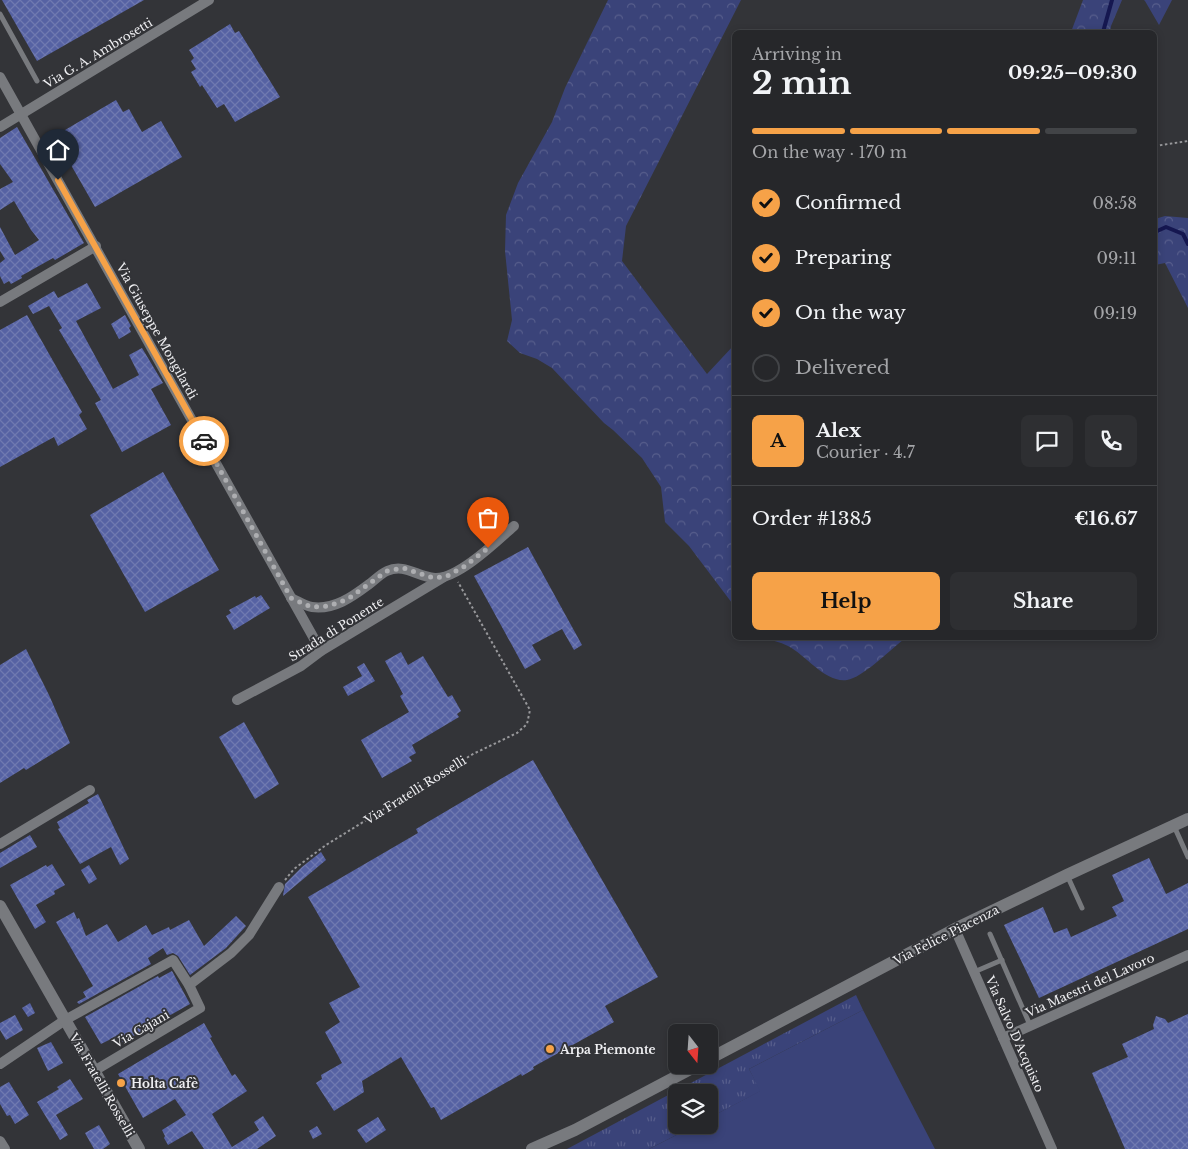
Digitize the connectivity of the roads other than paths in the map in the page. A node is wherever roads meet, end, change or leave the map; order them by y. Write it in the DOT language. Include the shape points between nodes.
graph roads {
  1 [pos="209,0"];
  2 [pos="0,14"];
  3 [pos="0,77"];
  4 [pos="37,80"];
  5 [pos="21,114"];
  6 [pos="0,127"];
  7 [pos="96,246"];
  8 [pos="0,302"];
  9 [pos="514,526"];
  10 [pos="450,574"];
  11 [pos="291,598"];
  12 [pos="321,651"];
  13 [pos="237,700"];
  14 [pos="90,790"];
  15 [pos="1188,819"];
  16 [pos="1174,826"];
  17 [pos="0,844"];
  18 [pos="1188,857"];
  19 [pos="1067,875"];
  20 [pos="279,888"];
  21 [pos="0,906"];
  22 [pos="1082,908"];
  23 [pos="954,929"];
  24 [pos="990,934"];
  25 [pos="1188,954"];
  26 [pos="1002,960"];
  27 [pos="974,972"];
  28 [pos="189,986"];
  29 [pos="200,1008"];
  30 [pos="65,1020"];
  31 [pos="1030,1025"];
  32 [pos="1002,1038"];
  33 [pos="718,1054"];
  34 [pos="0,1064"];
  35 [pos="94,1071"];
  36 [pos="681,1074"];
  37 [pos="0,1141"];
  38 [pos="5,1149"];
  39 [pos="139,1149"];
  40 [pos="532,1149"];
  41 [pos="1052,1149"];
  1 -- 5 [label="street, Via G. A. Ambrosetti"];
  2 -- 4 [label="lane"];
  3 -- 5 [label="street, Via Giuseppe Mongilardi"];
  5 -- 6 [label="street, Via G. A. Ambrosetti"];
  5 -- 7 [label="street, Via Giuseppe Mongilardi"];
  7 -- 8 [label="street"];
  7 -- 11 [label="street, Via Giuseppe Mongilardi"];
  9 -- 10 [label="street, Strada di Ponente" via="465,566"];
  10 -- 11 [label="street, Strada di Ponente" via="434,578 403,568 387,571 348,599 329,606 311,607"];
  10 -- 12 [label="street, Strada di Ponente"];
  11 -- 12 [label="street, Via Giuseppe Mongilardi"];
  12 -- 13 [label="street, Strada di Ponente" via="301,666"];
  14 -- 17 [label="street"];
  15 -- 16 [label="street, Via Felice Piacenza"];
  16 -- 18 [label="lane"];
  16 -- 19 [label="street, Via Felice Piacenza"];
  19 -- 22 [label="lane"];
  19 -- 23 [label="street, Via Felice Piacenza"];
  20 -- 28 [label="street" via="250,935"];
  21 -- 30 [label="street, Via Fratelli Rosselli"];
  23 -- 27 [label="street, Via Salvo D'Acquisto"];
  23 -- 33 [label="street, Via Felice Piacenza"];
  24 -- 26 [label="lane"];
  25 -- 31 [label="street, Via Maestri del Lavoro"];
  26 -- 27 [label="lane"];
  26 -- 31 [label="lane"];
  27 -- 32 [label="street, Via Salvo D'Acquisto"];
  28 -- 29 [label="street, Via Fratelli Rosselli"];
  28 -- 30 [label="street, Via Fratelli Rosselli" via="173,960"];
  29 -- 35 [label="street, Via Cajani"];
  30 -- 34 [label="street"];
  30 -- 35 [label="street, Via Fratelli Rosselli"];
  31 -- 32 [label="street, Via Maestri del Lavoro"];
  32 -- 41 [label="street, Via Salvo D'Acquisto"];
  35 -- 39 [label="street, Via Fratelli Rosselli"];
  36 -- 40 [label="street"];
  37 -- 38 [label="street"];
}
